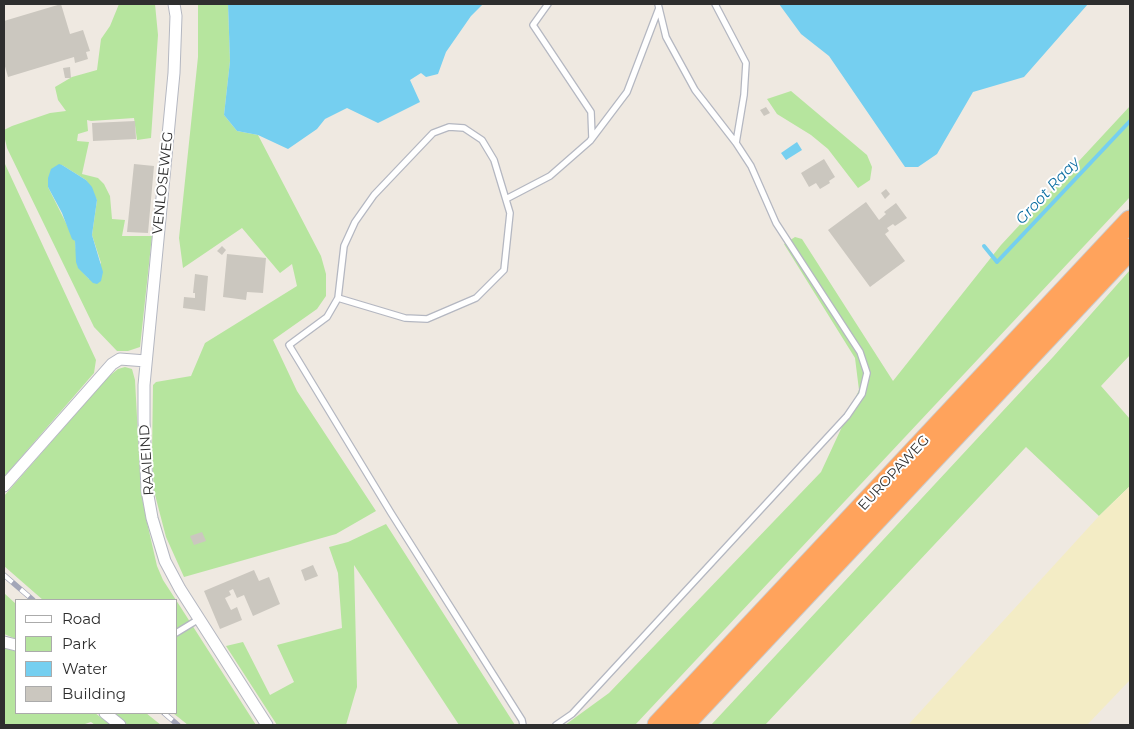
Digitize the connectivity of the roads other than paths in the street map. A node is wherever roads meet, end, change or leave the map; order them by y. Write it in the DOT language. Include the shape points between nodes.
graph roads {
  1 [pos="174,4"];
  2 [pos="548,4"];
  3 [pos="715,4"];
  4 [pos="659,6"];
  5 [pos="592,138"];
  6 [pos="736,143"];
  7 [pos="506,199"];
  8 [pos="1130,221"];
  9 [pos="1130,249"];
  10 [pos="338,298"];
  11 [pos="146,362"];
  12 [pos="4,486"];
  13 [pos="199,619"];
  14 [pos="178,633"];
  15 [pos="744,660"];
  16 [pos="106,714"];
  17 [pos="120,725"];
  18 [pos="267,725"];
  19 [pos="522,725"];
  20 [pos="556,725"];
  21 [pos="658,725"];
  22 [pos="683,725"];
  23 [pos="696,725"];
  1 -- 11 [label="street, VENLOSEWEG" via="174,73"];
  2 -- 5 [label="lane" via="533,25 590,112"];
  3 -- 6 [label="lane" via="746,63"];
  4 -- 5 [label="lane" via="627,92"];
  4 -- 6 [label="lane" via="666,37 695,90"];
  5 -- 7 [label="lane" via="550,176"];
  6 -- 20 [label="lane" via="751,166 776,222 860,352 867,373 862,394 847,416 653,627 572,714"];
  7 -- 10 [label="lane" via="510,213 504,270 476,298 427,319 405,318"];
  7 -- 10 [label="lane" via="494,160 482,140 464,128 449,127 433,133 374,195 355,222 344,246"];
  8 -- 21 [label="highway, EUROPAWEG"];
  9 -- 15 [label="highway, EUROPAWEG"];
  10 -- 19 [label="lane" via="327,317 289,345 522,720"];
  11 -- 12 [label="street" via="120,360 112,364"];
  11 -- 13 [label="street, RAAIEIND" via="144,422 147,490 152,518 165,561"];
  13 -- 14 [label="lane"];
  13 -- 18 [label="street, RAAIEIND"];
  15 -- 22 [label="highway, EUROPAWEG"];
  15 -- 23 [label="highway" via="731,688"];
  16 -- 17 [label="street"];
}
